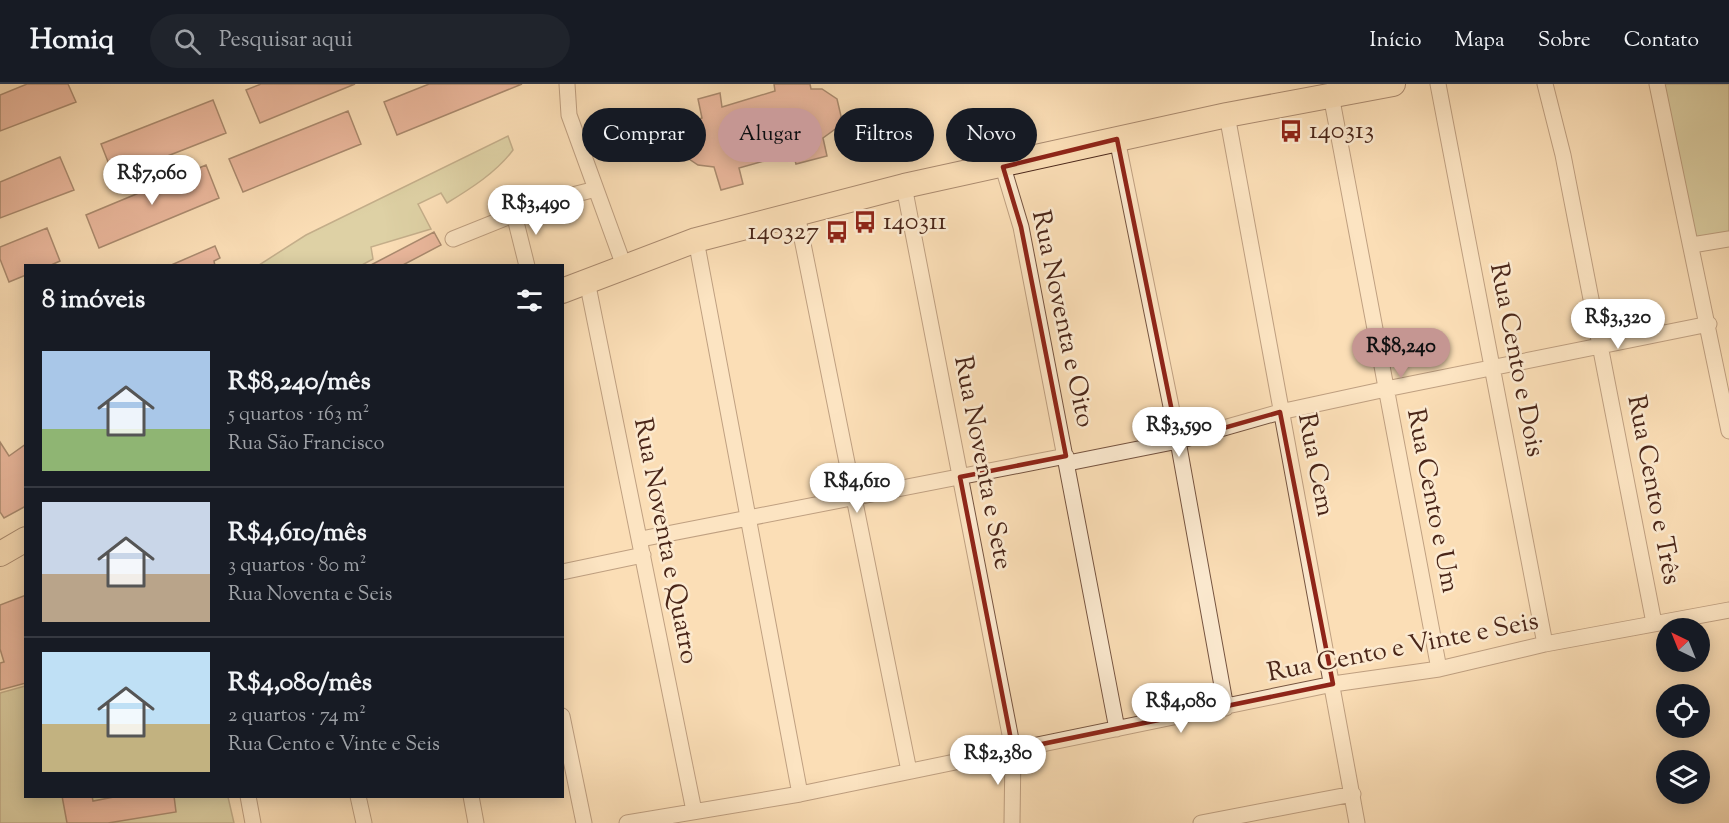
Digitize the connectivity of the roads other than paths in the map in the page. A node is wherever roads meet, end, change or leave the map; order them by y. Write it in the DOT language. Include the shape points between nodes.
graph roads {
  1 [pos="567,84"];
  2 [pos="1393,84"];
  3 [pos="1438,84"];
  4 [pos="1545,84"];
  5 [pos="1657,84"];
  6 [pos="1331,95"];
  7 [pos="1227,115"];
  8 [pos="1117,139"];
  9 [pos="1003,167"];
  10 [pos="904,186"];
  11 [pos="596,189"];
  12 [pos="514,214"];
  13 [pos="797,214"];
  14 [pos="453,239"];
  15 [pos="1729,239"];
  16 [pos="696,240"];
  17 [pos="1692,245"];
  18 [pos="526,264"];
  19 [pos="624,266"];
  20 [pos="587,281"];
  21 [pos="564,290"];
  22 [pos="1709,324"];
  23 [pos="1600,345"];
  24 [pos="1493,368"];
  25 [pos="1386,389"];
  26 [pos="1280,412"];
  27 [pos="1729,431"];
  28 [pos="1178,441"];
  29 [pos="1067,459"];
  30 [pos="960,477"];
  31 [pos="856,497"];
  32 [pos="747,519"];
  33 [pos="641,539"];
  34 [pos="24,540"];
  35 [pos="0,554"];
  36 [pos="642,555"];
  37 [pos="564,572"];
  38 [pos="1729,609"];
  39 [pos="1654,623"];
  40 [pos="1545,644"];
  41 [pos="1439,669"];
  42 [pos="1333,684"];
  43 [pos="1226,708"];
  44 [pos="564,726"];
  45 [pos="1117,729"];
  46 [pos="1013,750"];
  47 [pos="909,771"];
  48 [pos="800,794"];
  49 [pos="1353,794"];
  50 [pos="248,798"];
  51 [pos="358,798"];
  52 [pos="471,798"];
  53 [pos="694,811"];
  54 [pos="1282,816"];
  55 [pos="253,823"];
  56 [pos="364,823"];
  57 [pos="476,823"];
  58 [pos="584,823"];
  59 [pos="627,823"];
  60 [pos="1012,823"];
  61 [pos="1201,823"];
  62 [pos="1357,823"];
  1 -- 11 [label="street" via="569,115"];
  2 -- 6 [label="main road"];
  3 -- 24 [label="street, Rua Cento e Dois"];
  4 -- 23 [label="street, Rua Cento e Três"];
  5 -- 17 [label="street"];
  6 -- 7 [label="main road"];
  6 -- 25 [label="street, Rua Cento e Um"];
  7 -- 8 [label="main road"];
  7 -- 26 [label="street, Rua Cem"];
  8 -- 9 [label="main road"];
  8 -- 28 [label="street"];
  9 -- 10 [label="main road"];
  9 -- 29 [label="street, Rua Noventa e Oito" via="1021,227"];
  10 -- 13 [label="main road"];
  10 -- 30 [label="street, Rua Noventa e Sete"];
  11 -- 12 [label="street"];
  11 -- 19 [label="street"];
  12 -- 14 [label="street"];
  12 -- 18 [label="street"];
  13 -- 16 [label="main road"];
  13 -- 31 [label="street"];
  15 -- 17 [label="street"];
  16 -- 19 [label="main road"];
  16 -- 32 [label="street"];
  17 -- 22 [label="street"];
  19 -- 20 [label="main road"];
  20 -- 21 [label="main road"];
  20 -- 33 [label="street, Rua Noventa e Quatro"];
  22 -- 23 [label="street"];
  22 -- 27 [label="street"];
  23 -- 24 [label="street"];
  23 -- 39 [label="street, Rua Cento e Três"];
  24 -- 25 [label="street"];
  24 -- 40 [label="street, Rua Cento e Dois"];
  25 -- 26 [label="street"];
  25 -- 41 [label="street, Rua Cento e Um"];
  26 -- 28 [label="street"];
  26 -- 42 [label="street, Rua Cem"];
  28 -- 29 [label="street"];
  28 -- 43 [label="street"];
  29 -- 30 [label="street"];
  29 -- 45 [label="street, Rua Noventa e Oito"];
  30 -- 31 [label="street"];
  30 -- 46 [label="street, Rua Noventa e Sete"];
  31 -- 32 [label="street"];
  31 -- 47 [label="street"];
  32 -- 33 [label="street"];
  32 -- 48 [label="street"];
  33 -- 36 [label="street, Rua Noventa e Quatro"];
  34 -- 35 [label="main road"];
  36 -- 37 [label="street"];
  36 -- 53 [label="street, Rua Noventa e Quatro"];
  38 -- 39 [label="street, Rua Cento e Vinte e Seis"];
  39 -- 40 [label="street, Rua Cento e Vinte e Seis"];
  40 -- 41 [label="street, Rua Cento e Vinte e Seis"];
  41 -- 42 [label="street, Rua Cento e Vinte e Seis"];
  42 -- 43 [label="street, Rua Cento e Vinte e Seis"];
  42 -- 49 [label="street, Rua Cem"];
  43 -- 45 [label="street, Rua Cento e Vinte e Seis"];
  44 -- 58 [label="street"];
  45 -- 46 [label="street, Rua Cento e Vinte e Seis"];
  46 -- 47 [label="street, Rua Cento e Vinte e Seis"];
  46 -- 60 [label="street, Rua Noventa e Sete"];
  47 -- 48 [label="street, Rua Cento e Vinte e Seis"];
  48 -- 53 [label="street, Rua Cento e Vinte e Seis"];
  49 -- 54 [label="street"];
  49 -- 62 [label="street, Rua Cem"];
  50 -- 55 [label="street"];
  51 -- 56 [label="street"];
  52 -- 57 [label="street"];
  53 -- 59 [label="street, Rua Cento e Vinte e Seis"];
  54 -- 61 [label="street"];
}
